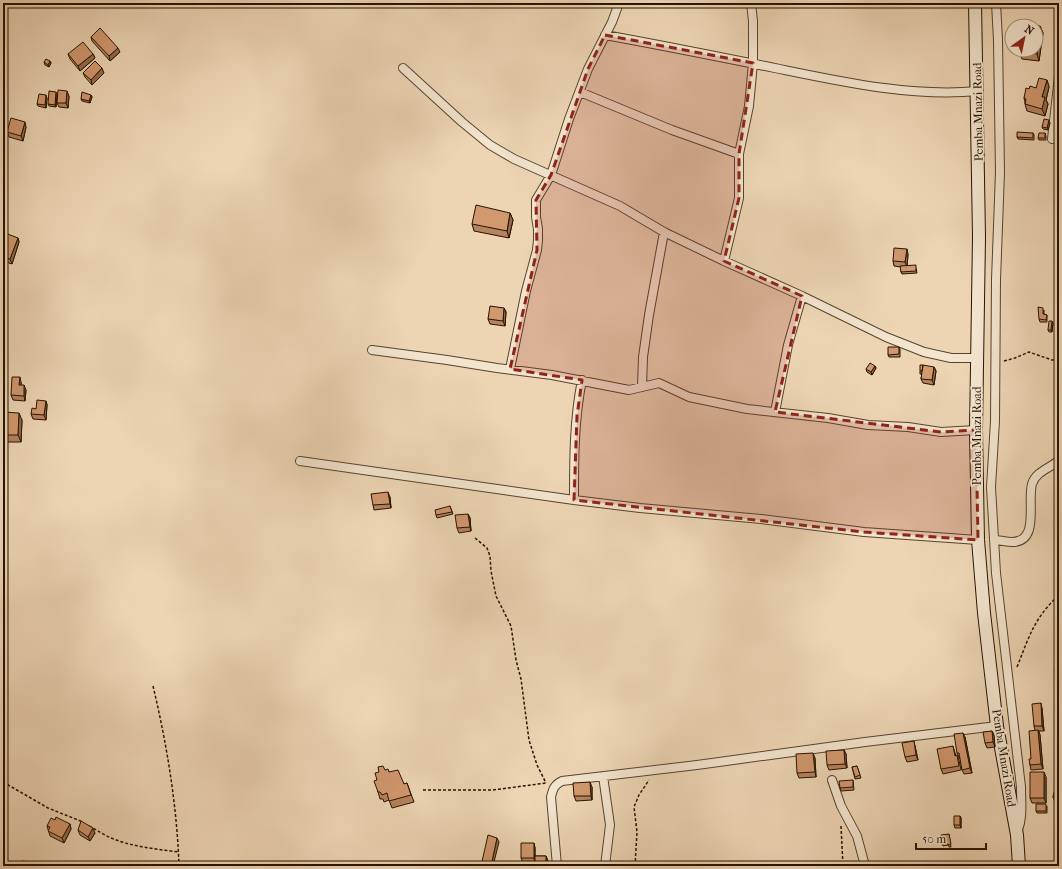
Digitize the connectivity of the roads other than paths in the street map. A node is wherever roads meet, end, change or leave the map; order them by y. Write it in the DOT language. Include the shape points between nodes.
graph roads {
  1 [pos="619,3"];
  2 [pos="750,3"];
  3 [pos="976,3"];
  4 [pos="996,3"];
  5 [pos="606,35"];
  6 [pos="753,64"];
  7 [pos="403,68"];
  8 [pos="1059,76"];
  9 [pos="978,90"];
  10 [pos="580,92"];
  11 [pos="1052,140"];
  12 [pos="740,154"];
  13 [pos="551,175"];
  14 [pos="664,232"];
  15 [pos="724,262"];
  16 [pos="802,296"];
  17 [pos="372,350"];
  18 [pos="976,358"];
  19 [pos="510,369"];
  20 [pos="582,380"];
  21 [pos="642,387"];
  22 [pos="775,412"];
  23 [pos="976,430"];
  24 [pos="1059,460"];
  25 [pos="300,461"];
  26 [pos="574,500"];
  27 [pos="978,540"];
  28 [pos="994,540"];
  29 [pos="997,726"];
  30 [pos="603,776"];
  31 [pos="832,780"];
  32 [pos="1017,835"];
  33 [pos="557,866"];
  34 [pos="605,866"];
  35 [pos="866,866"];
  36 [pos="1019,866"];
  1 -- 5 [label="street"];
  2 -- 6 [label="street" via="754,21"];
  3 -- 9 [label="main road, Pemba Mnazi Road"];
  4 -- 28 [label="street" via="1000,172 995,421 991,487"];
  5 -- 6 [label="street"];
  5 -- 10 [label="street" via="588,69"];
  6 -- 9 [label="street" via="808,76 923,92 954,93"];
  6 -- 12 [label="street" via="749,106"];
  7 -- 13 [label="street" via="490,145"];
  8 -- 11 [label="street"];
  9 -- 18 [label="main road, Pemba Mnazi Road" via="980,237"];
  10 -- 12 [label="street" via="672,130"];
  10 -- 13 [label="street"];
  12 -- 15 [label="street" via="739,198"];
  13 -- 14 [label="street" via="620,206"];
  13 -- 19 [label="street" via="536,200 538,245"];
  14 -- 15 [label="street"];
  14 -- 21 [label="street" via="643,357"];
  15 -- 16 [label="street"];
  16 -- 18 [label="street" via="886,337 924,352 950,358"];
  16 -- 22 [label="street" via="788,345"];
  17 -- 19 [label="street"];
  18 -- 23 [label="main road, Pemba Mnazi Road"];
  19 -- 20 [label="street"];
  20 -- 21 [label="street" via="629,390"];
  20 -- 26 [label="street" via="577,416"];
  21 -- 22 [label="street" via="659,383 689,397"];
  22 -- 23 [label="street" via="941,432"];
  23 -- 27 [label="main road, Pemba Mnazi Road"];
  24 -- 28 [label="street" via="1042,471 1032,484 1030,523 1026,537 1013,542"];
  25 -- 26 [label="street"];
  26 -- 27 [label="street" via="864,532"];
  27 -- 29 [label="main road, Pemba Mnazi Road"];
  28 -- 32 [label="street" via="1020,787 1020,824"];
  29 -- 30 [label="street"];
  29 -- 32 [label="main road, Pemba Mnazi Road"];
  30 -- 33 [label="street" via="562,781 553,788 551,797"];
  30 -- 34 [label="street" via="610,825"];
  31 -- 35 [label="street" via="841,806 857,836"];
  32 -- 36 [label="main road, Pemba Mnazi Road"];
}
